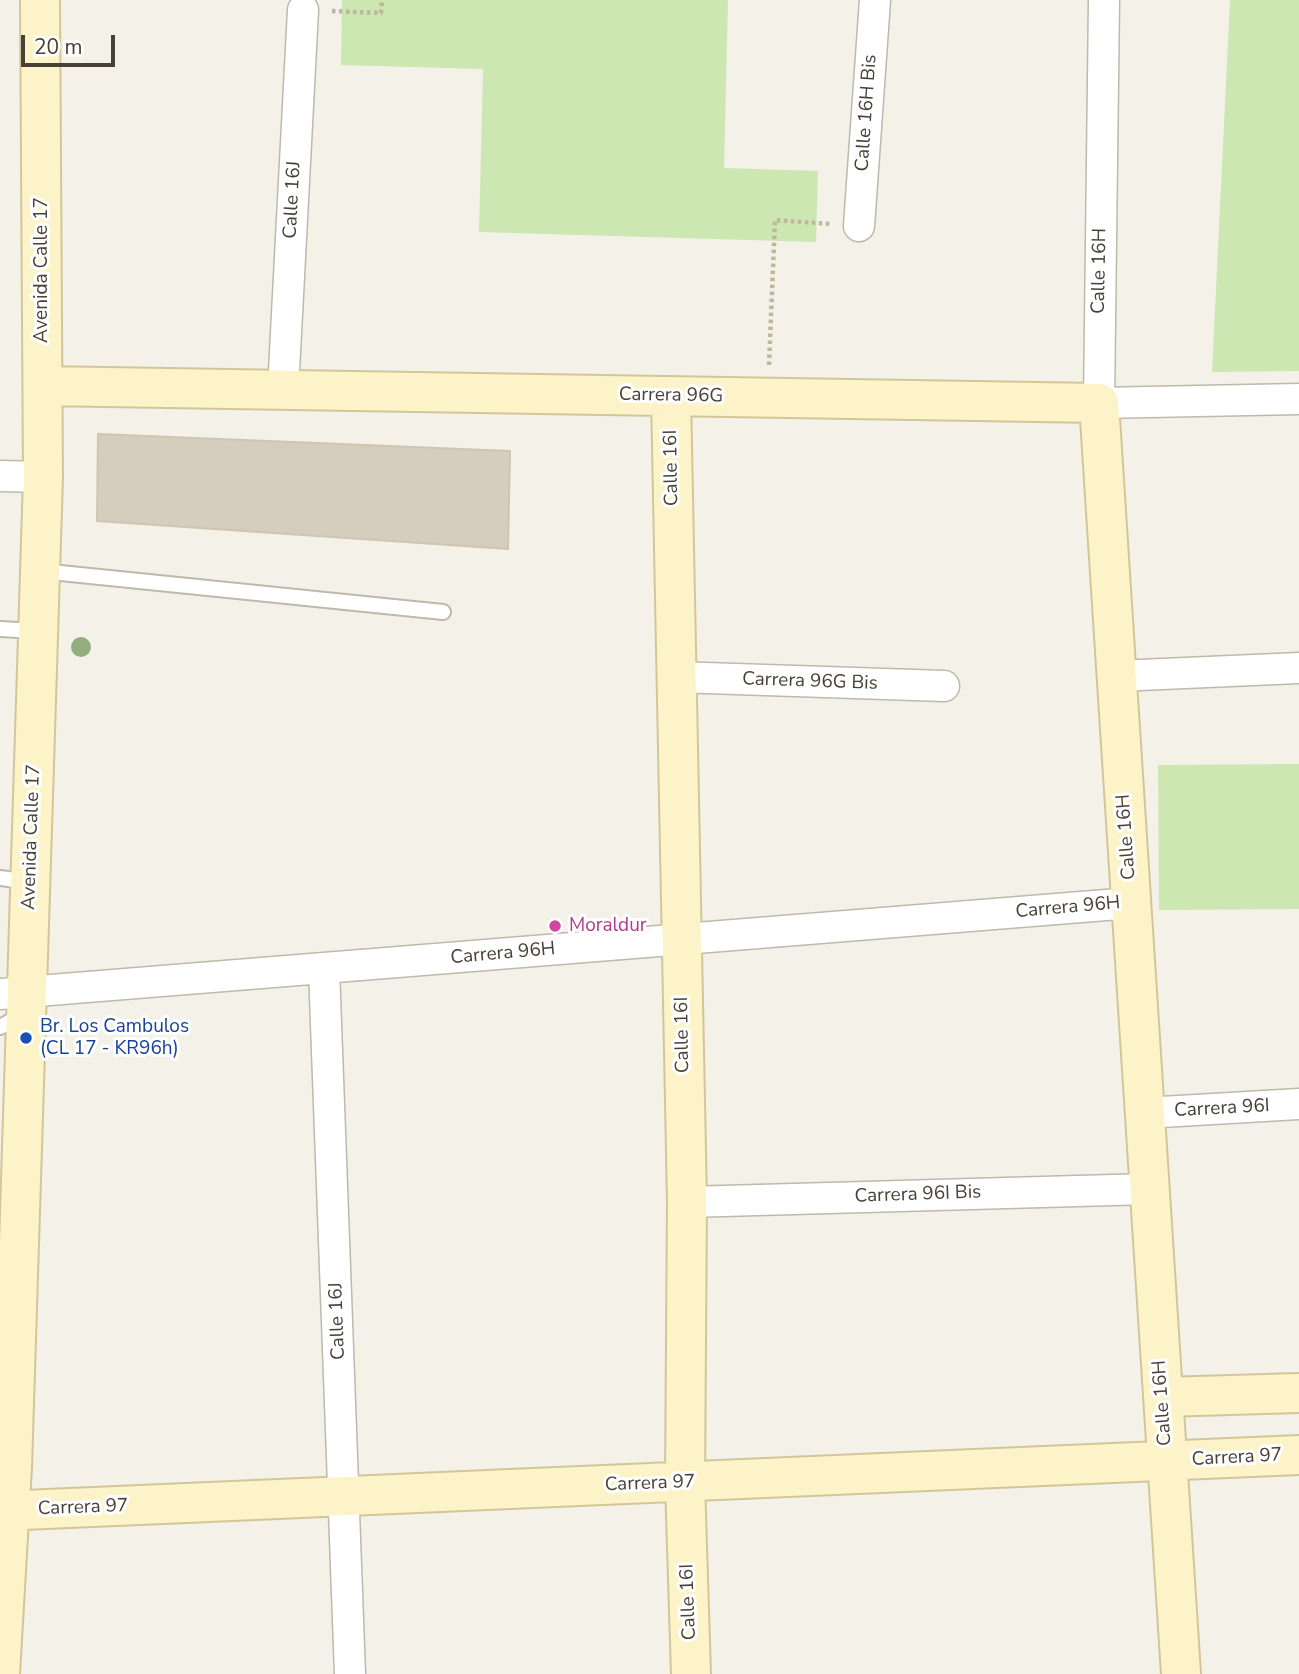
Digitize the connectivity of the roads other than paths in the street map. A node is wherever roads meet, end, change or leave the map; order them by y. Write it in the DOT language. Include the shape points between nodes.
graph roads {
  1 [pos="40,0"];
  2 [pos="875,0"];
  3 [pos="1104,0"];
  4 [pos="303,10"];
  5 [pos="859,226"];
  6 [pos="43,386"];
  7 [pos="284,390"];
  8 [pos="671,396"];
  9 [pos="1299,399"];
  10 [pos="1099,403"];
  11 [pos="0,476"];
  12 [pos="43,477"];
  13 [pos="40,571"];
  14 [pos="443,612"];
  15 [pos="0,629"];
  16 [pos="38,631"];
  17 [pos="1299,668"];
  18 [pos="1116,676"];
  19 [pos="676,677"];
  20 [pos="944,686"];
  21 [pos="15,880"];
  22 [pos="1131,903"];
  23 [pos="680,940"];
  24 [pos="324,969"];
  25 [pos="13,1007"];
  26 [pos="1299,1104"];
  27 [pos="1144,1113"];
  28 [pos="1149,1189"];
  29 [pos="687,1202"];
  30 [pos="10,1236"];
  31 [pos="1299,1393"];
  32 [pos="1163,1397"];
  33 [pos="1299,1455"];
  34 [pos="1167,1462"];
  35 [pos="685,1482"];
  36 [pos="345,1497"];
  37 [pos="4,1511"];
  38 [pos="0,1674"];
  39 [pos="350,1674"];
  40 [pos="691,1674"];
  41 [pos="1181,1674"];
  1 -- 6 [label="street, Avenida Calle 17"];
  2 -- 5 [label="street, Calle 16H Bis"];
  3 -- 10 [label="street, Calle 16H"];
  4 -- 7 [label="street, Calle 16J"];
  6 -- 7 [label="street, Carrera 96G"];
  6 -- 12 [label="street, Avenida Calle 17"];
  7 -- 8 [label="street, Carrera 96G"];
  8 -- 10 [label="street, Carrera 96G"];
  8 -- 19 [label="street, Calle 16I"];
  9 -- 10 [label="street, Carrera 96G"];
  10 -- 18 [label="street, Calle 16H"];
  11 -- 12 [label="street"];
  12 -- 13 [label="street, Avenida Calle 17"];
  13 -- 14 [label="lane"];
  13 -- 16 [label="street, Avenida Calle 17"];
  15 -- 16 [label="lane"];
  16 -- 21 [label="street, Avenida Calle 17"];
  17 -- 18 [label="street"];
  18 -- 22 [label="street, Calle 16H"];
  19 -- 20 [label="street, Carrera 96G Bis"];
  19 -- 23 [label="street, Calle 16I"];
  21 -- 25 [label="street, Avenida Calle 17"];
  22 -- 23 [label="street, Carrera 96H"];
  22 -- 27 [label="street, Calle 16H"];
  23 -- 24 [label="street, Carrera 96H"];
  23 -- 29 [label="street, Calle 16I"];
  24 -- 25 [label="street, Carrera 96H"];
  24 -- 36 [label="street, Calle 16J"];
  25 -- 30 [label="street, Avenida Calle 17" via="18,1129"];
  26 -- 27 [label="street, Carrera 96I"];
  27 -- 28 [label="street, Calle 16H"];
  28 -- 29 [label="street, Carrera 96I Bis"];
  28 -- 32 [label="street, Calle 16H"];
  29 -- 35 [label="street, Calle 16I"];
  30 -- 37 [label="street, Avenida Calle 17"];
  31 -- 32 [label="street"];
  32 -- 34 [label="street, Calle 16H"];
  33 -- 34 [label="street, Carrera 97"];
  34 -- 35 [label="street, Carrera 97"];
  34 -- 41 [label="street, Calle 16H"];
  35 -- 36 [label="street, Carrera 97"];
  35 -- 40 [label="street, Calle 16I"];
  36 -- 37 [label="street, Carrera 97"];
  36 -- 39 [label="street, Calle 16J"];
  37 -- 38 [label="street, Avenida Calle 17"];
}
